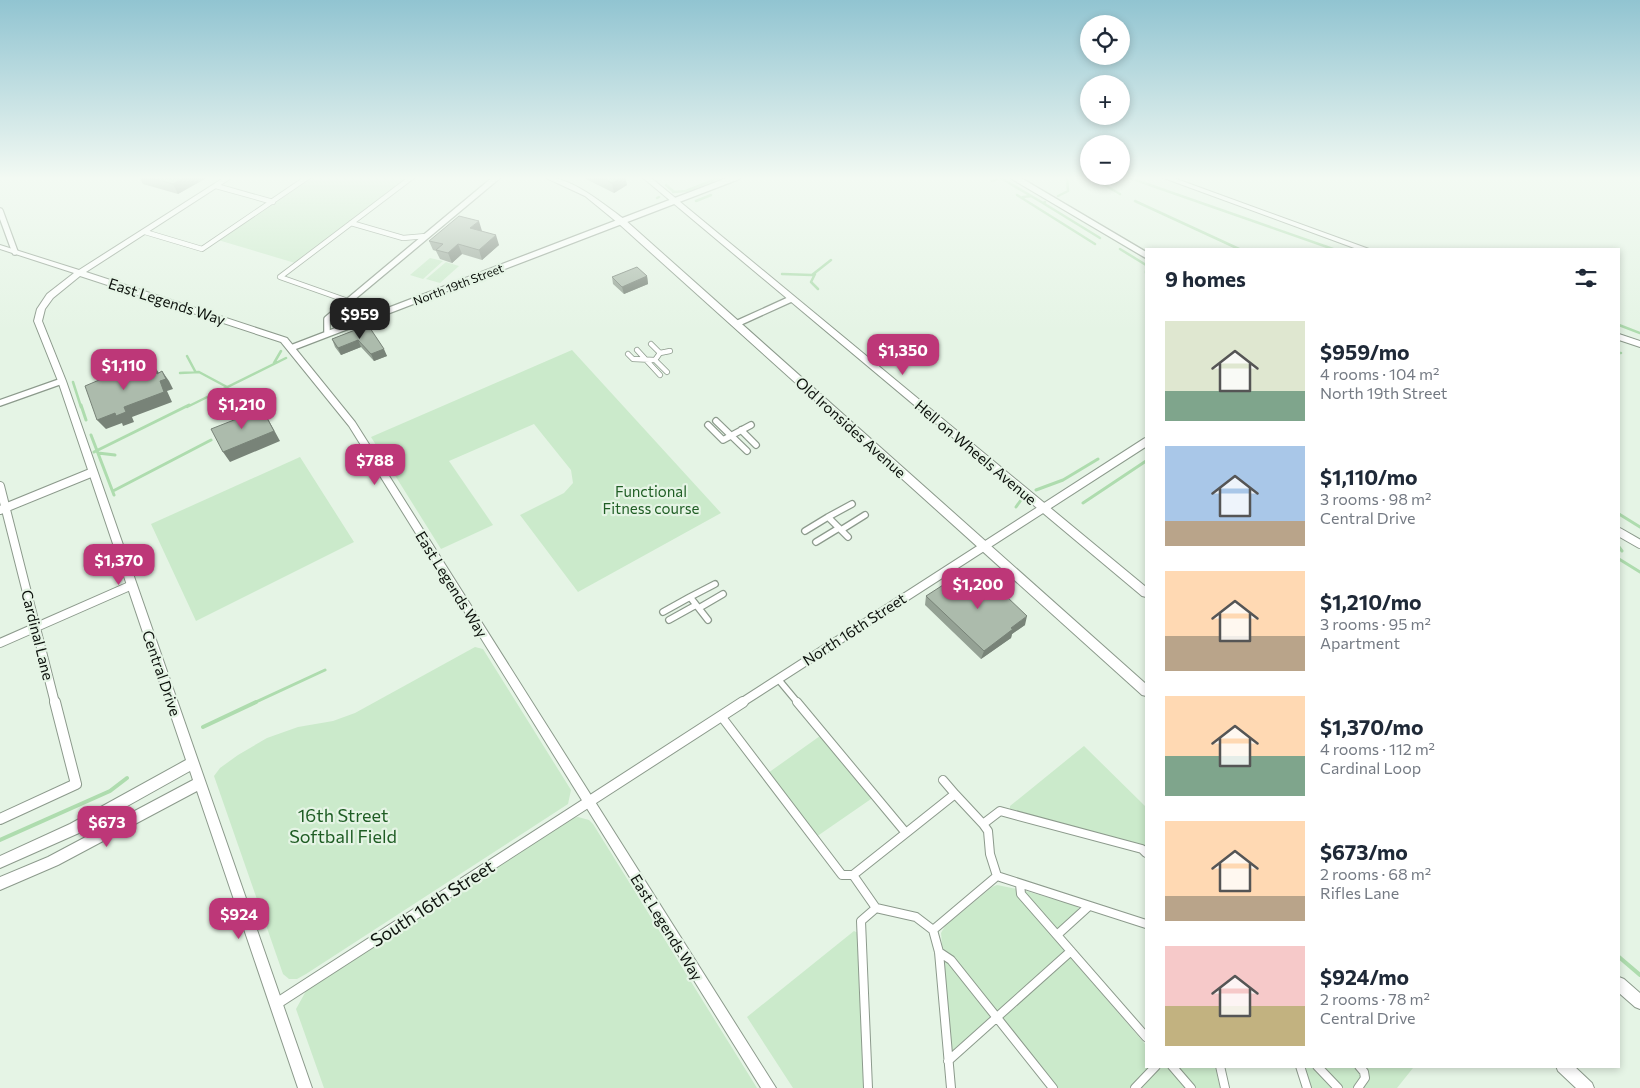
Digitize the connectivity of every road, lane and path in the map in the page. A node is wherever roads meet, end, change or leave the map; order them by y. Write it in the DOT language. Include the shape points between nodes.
graph roads {
  1 [pos="6,228"];
  2 [pos="152,228"];
  3 [pos="234,228"];
  4 [pos="345,228"];
  5 [pos="364,228"];
  6 [pos="436,228"];
  7 [pos="603,228"];
  8 [pos="629,228"];
  9 [pos="704,228"];
  10 [pos="1100,228"];
  11 [pos="1306,228"];
  12 [pos="145,232"];
  13 [pos="426,236"];
  14 [pos="0,247"];
  15 [pos="1363,248"];
  16 [pos="15,252"];
  17 [pos="1145,254"];
  18 [pos="79,273"];
  19 [pos="791,299"];
  20 [pos="348,301"];
  21 [pos="736,324"];
  22 [pos="327,334"];
  23 [pos="1620,337"];
  24 [pos="651,344"];
  25 [pos="1640,344"];
  26 [pos="291,348"];
  27 [pos="637,350"];
  28 [pos="670,351"];
  29 [pos="660,353"];
  30 [pos="628,354"];
  31 [pos="646,360"];
  32 [pos="655,360"];
  33 [pos="667,372"];
  34 [pos="660,375"];
  35 [pos="62,381"];
  36 [pos="0,403"];
  37 [pos="716,421"];
  38 [pos="708,425"];
  39 [pos="751,425"];
  40 [pos="741,430"];
  41 [pos="731,436"];
  42 [pos="1145,443"];
  43 [pos="756,445"];
  44 [pos="747,451"];
  45 [pos="93,472"];
  46 [pos="0,486"];
  47 [pos="852,504"];
  48 [pos="1043,507"];
  49 [pos="3,509"];
  50 [pos="865,515"];
  51 [pos="828,517"];
  52 [pos="840,529"];
  53 [pos="805,531"];
  54 [pos="1620,533"];
  55 [pos="848,537"];
  56 [pos="816,542"];
  57 [pos="1640,544"];
  58 [pos="983,545"];
  59 [pos="715,584"];
  60 [pos="132,585"];
  61 [pos="1145,592"];
  62 [pos="723,594"];
  63 [pos="690,597"];
  64 [pos="697,607"];
  65 [pos="663,612"];
  66 [pos="669,620"];
  67 [pos="708,620"];
  68 [pos="36,627"];
  69 [pos="0,643"];
  70 [pos="778,679"];
  71 [pos="1145,690"];
  72 [pos="721,716"];
  73 [pos="193,763"];
  74 [pos="943,780"];
  75 [pos="200,783"];
  76 [pos="955,794"];
  77 [pos="587,801"];
  78 [pos="0,819"];
  79 [pos="983,824"];
  80 [pos="906,833"];
  81 [pos="1145,852"];
  82 [pos="0,862"];
  83 [pos="853,875"];
  84 [pos="997,876"];
  85 [pos="0,884"];
  86 [pos="1020,884"];
  87 [pos="1089,906"];
  88 [pos="876,908"];
  89 [pos="1145,924"];
  90 [pos="933,930"];
  91 [pos="1057,935"];
  92 [pos="1071,951"];
  93 [pos="939,952"];
  94 [pos="1620,985"];
  95 [pos="1640,1002"];
  96 [pos="276,1004"];
  97 [pos="997,1018"];
  98 [pos="1145,1036"];
  99 [pos="948,1061"];
  100 [pos="1154,1068"];
  101 [pos="1174,1068"];
  102 [pos="1221,1068"];
  103 [pos="1301,1068"];
  104 [pos="1319,1068"];
  105 [pos="1361,1068"];
  106 [pos="1565,1068"];
  107 [pos="305,1088"];
  108 [pos="769,1088"];
  109 [pos="868,1088"];
  110 [pos="950,1088"];
  111 [pos="1052,1088"];
  112 [pos="1135,1088"];
  113 [pos="1191,1088"];
  114 [pos="1226,1088"];
  115 [pos="1307,1088"];
  116 [pos="1338,1088"];
  117 [pos="1358,1088"];
  118 [pos="1587,1088"];
  1 -- 16 [label="street"];
  2 -- 12 [label="street, Central Drive"];
  3 -- 12 [label="street" via="202,249"];
  4 -- 20 [label="street" via="280,277"];
  5 -- 13 [label="street" via="403,238"];
  6 -- 13 [label="street"];
  7 -- 22 [label="street, North 19th Street"];
  8 -- 21 [label="street, Old Ironsides Avenue"];
  9 -- 19 [label="street, Hell on Wheels Avenue"];
  10 -- 17 [label="street"];
  11 -- 15 [label="street"];
  12 -- 18 [label="street, Central Drive"];
  13 -- 20 [label="street"];
  14 -- 16 [label="street, East Legends Way"];
  16 -- 18 [label="street, East Legends Way"];
  18 -- 26 [label="street, East Legends Way" via="278,337"];
  18 -- 35 [label="street, Central Drive" via="50,296 38,321"];
  19 -- 21 [label="street"];
  19 -- 48 [label="street, Hell on Wheels Avenue"];
  20 -- 22 [label="street" via="326,319"];
  21 -- 58 [label="street, Old Ironsides Avenue"];
  22 -- 26 [label="street, North 19th Street"];
  23 -- 25 [label="street"];
  24 -- 29 [label="street"];
  26 -- 77 [label="street, East Legends Way" via="352,424"];
  27 -- 31 [label="street"];
  28 -- 29 [label="street"];
  29 -- 32 [label="street"];
  30 -- 31 [label="street" via="633,359"];
  31 -- 32 [label="street"];
  31 -- 34 [label="street"];
  32 -- 33 [label="street"];
  35 -- 36 [label="street"];
  35 -- 45 [label="street, Central Drive"];
  37 -- 41 [label="street"];
  38 -- 41 [label="street" via="723,440"];
  39 -- 40 [label="street"];
  40 -- 41 [label="street"];
  40 -- 43 [label="street"];
  41 -- 44 [label="street"];
  42 -- 48 [label="street, North 16th Street"];
  45 -- 49 [label="street"];
  45 -- 60 [label="street, Central Drive"];
  46 -- 49 [label="street, Cardinal Lane"];
  47 -- 51 [label="street"];
  48 -- 58 [label="street, North 16th Street"];
  48 -- 61 [label="street, Hell on Wheels Avenue"];
  49 -- 68 [label="street, Cardinal Lane"];
  50 -- 52 [label="street"];
  51 -- 52 [label="street"];
  51 -- 53 [label="street"];
  52 -- 55 [label="street"];
  52 -- 56 [label="street"];
  54 -- 57 [label="street"];
  58 -- 70 [label="street, North 16th Street"];
  58 -- 71 [label="street, Old Ironsides Avenue"];
  59 -- 63 [label="street"];
  60 -- 68 [label="street"];
  60 -- 73 [label="street, Central Drive"];
  62 -- 64 [label="street"];
  63 -- 64 [label="street"];
  63 -- 65 [label="street"];
  64 -- 66 [label="street"];
  64 -- 67 [label="street"];
  68 -- 69 [label="street"];
  68 -- 78 [label="street, Cardinal Lane" via="76,784"];
  70 -- 72 [label="street, North 16th Street"];
  70 -- 80 [label="street"];
  72 -- 77 [label="street, North 16th Street"];
  72 -- 83 [label="street" via="842,875"];
  73 -- 75 [label="street, Central Drive"];
  73 -- 82 [label="street" via="82,824"];
  74 -- 76 [label="street"];
  75 -- 85 [label="street" via="53,861"];
  75 -- 96 [label="street, Central Drive"];
  76 -- 79 [label="street"];
  76 -- 80 [label="street"];
  77 -- 96 [label="street, South 16th Street"];
  77 -- 108 [label="street, East Legends Way"];
  79 -- 81 [label="street" via="1000,811"];
  79 -- 84 [label="street" via="988,831 990,854"];
  80 -- 83 [label="street"];
  83 -- 88 [label="street"];
  84 -- 86 [label="street"];
  84 -- 90 [label="street"];
  86 -- 87 [label="street"];
  86 -- 91 [label="street" via="1021,894"];
  87 -- 89 [label="street"];
  87 -- 91 [label="street"];
  88 -- 90 [label="street" via="916,917"];
  88 -- 109 [label="street" via="861,922"];
  90 -- 93 [label="street"];
  91 -- 92 [label="street"];
  92 -- 97 [label="street"];
  92 -- 98 [label="street"];
  93 -- 97 [label="street" via="951,960"];
  93 -- 99 [label="street"];
  94 -- 95 [label="street"];
  96 -- 107 [label="street, Central Drive"];
  97 -- 99 [label="street"];
  97 -- 111 [label="street"];
  99 -- 110 [label="street"];
  100 -- 112 [label="street"];
  101 -- 113 [label="street"];
  102 -- 114 [label="street"];
  103 -- 115 [label="street"];
  104 -- 116 [label="street"];
  105 -- 117 [label="street" via="1365,1078"];
  106 -- 118 [label="street"];
}
